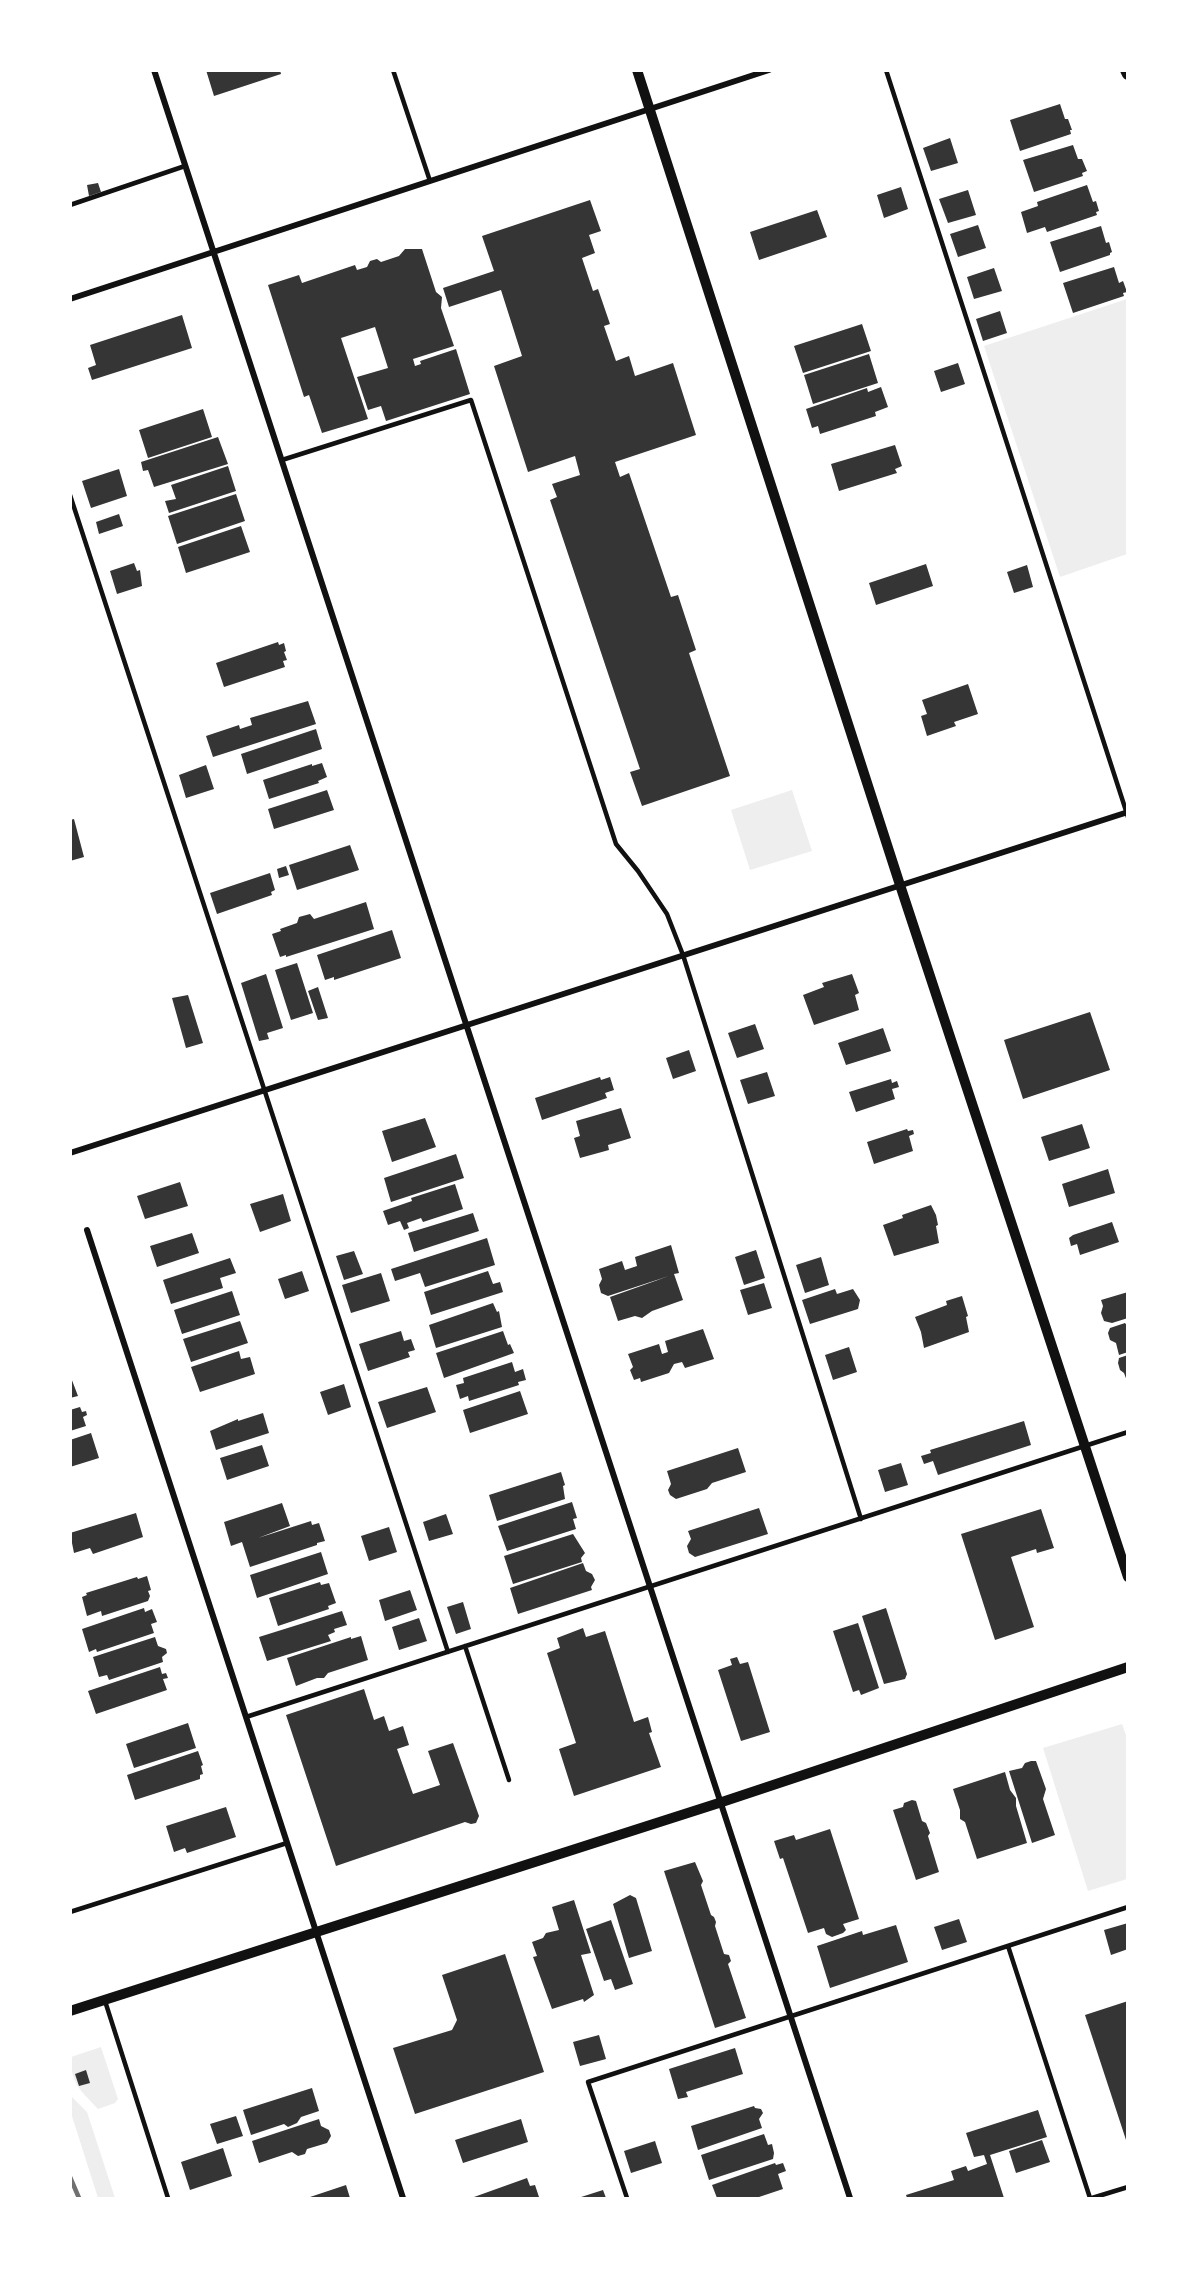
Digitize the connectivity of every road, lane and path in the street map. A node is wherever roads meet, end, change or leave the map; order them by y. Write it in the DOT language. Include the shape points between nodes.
graph roads {
  1 [pos="154,70"];
  2 [pos="393,70"];
  3 [pos="637,70"];
  4 [pos="769,70"];
  5 [pos="885,70"];
  6 [pos="650,109"];
  7 [pos="185,166"];
  8 [pos="430,181"];
  9 [pos="70,205"];
  10 [pos="214,252"];
  11 [pos="70,299"];
  12 [pos="282,460"];
  13 [pos="70,495"];
  14 [pos="1127,814"];
  15 [pos="900,885"];
  16 [pos="683,955"];
  17 [pos="467,1025"];
  18 [pos="266,1090"];
  19 [pos="70,1153"];
  20 [pos="87,1230"];
  21 [pos="1128,1432"];
  22 [pos="1085,1445"];
  23 [pos="861,1519"];
  24 [pos="1128,1577"];
  25 [pos="651,1586"];
  26 [pos="465,1646"];
  27 [pos="448,1652"];
  28 [pos="1128,1667"];
  29 [pos="246,1717"];
  30 [pos="509,1780"];
  31 [pos="722,1802"];
  32 [pos="287,1843"];
  33 [pos="1128,1907"];
  34 [pos="70,1911"];
  35 [pos="316,1932"];
  36 [pos="1008,1946"];
  37 [pos="104,2000"];
  38 [pos="70,2011"];
  39 [pos="792,2017"];
  40 [pos="1128,2187"];
  41 [pos="168,2199"];
  42 [pos="403,2199"];
  43 [pos="627,2199"];
  44 [pos="850,2199"];
  45 [pos="1091,2199"];
  1 -- 7 [label="street"];
  2 -- 8 [label="lane"];
  3 -- 6 [label="street"];
  4 -- 6 [label="street"];
  5 -- 14 [label="lane"];
  6 -- 8 [label="street"];
  6 -- 15 [label="street"];
  7 -- 9 [label="lane"];
  7 -- 10 [label="street"];
  8 -- 10 [label="street"];
  10 -- 11 [label="street"];
  10 -- 12 [label="street"];
  12 -- 16 [label="lane" via="471,400 616,844 667,914"];
  12 -- 17 [label="street"];
  13 -- 18 [label="lane"];
  14 -- 15 [label="street"];
  15 -- 16 [label="street"];
  15 -- 22 [label="street"];
  16 -- 17 [label="street"];
  16 -- 23 [label="lane"];
  17 -- 18 [label="street"];
  17 -- 25 [label="street"];
  18 -- 19 [label="street"];
  18 -- 27 [label="lane"];
  20 -- 29 [label="street"];
  21 -- 22 [label="lane"];
  22 -- 23 [label="lane"];
  22 -- 24 [label="street"];
  23 -- 25 [label="lane"];
  25 -- 26 [label="lane"];
  25 -- 31 [label="street"];
  26 -- 27 [label="lane"];
  26 -- 30 [label="lane"];
  27 -- 29 [label="lane"];
  28 -- 31 [label="street"];
  29 -- 32 [label="street"];
  31 -- 35 [label="street"];
  31 -- 39 [label="street"];
  32 -- 34 [label="lane"];
  32 -- 35 [label="street"];
  33 -- 36 [label="lane"];
  35 -- 37 [label="street"];
  35 -- 42 [label="street"];
  36 -- 39 [label="lane"];
  36 -- 45 [label="lane"];
  37 -- 38 [label="street"];
  37 -- 41 [label="lane"];
  39 -- 43 [label="lane" via="588,2082"];
  39 -- 44 [label="street"];
  40 -- 45 [label="lane"];
}
